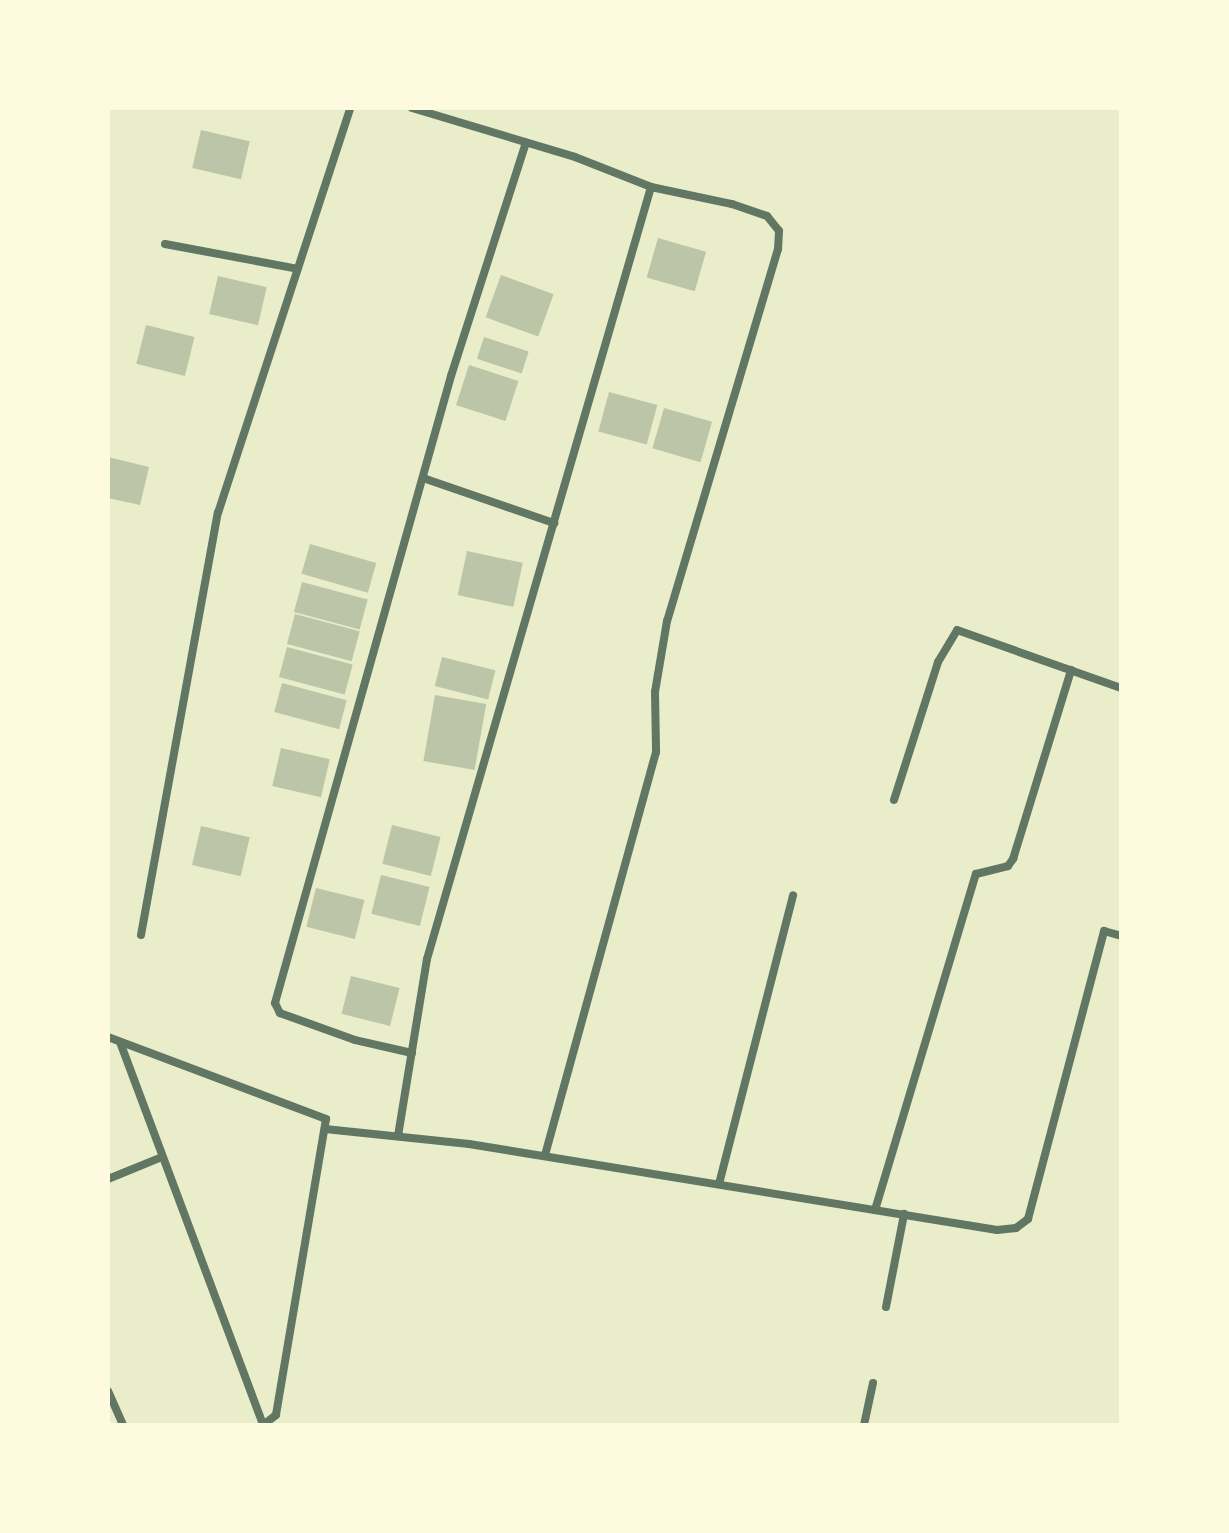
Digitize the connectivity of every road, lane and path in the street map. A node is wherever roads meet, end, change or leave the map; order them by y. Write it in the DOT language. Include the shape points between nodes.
graph roads {
  1 [pos="350,108"];
  2 [pos="412,108"];
  3 [pos="526,143"];
  4 [pos="651,187"];
  5 [pos="165,244"];
  6 [pos="298,269"];
  7 [pos="423,478"];
  8 [pos="554,523"];
  9 [pos="1071,670"];
  10 [pos="1121,688"];
  11 [pos="894,800"];
  12 [pos="793,895"];
  13 [pos="141,935"];
  14 [pos="1121,936"];
  15 [pos="108,1037"];
  16 [pos="120,1042"];
  17 [pos="412,1053"];
  18 [pos="325,1129"];
  19 [pos="398,1136"];
  20 [pos="545,1156"];
  21 [pos="162,1157"];
  22 [pos="108,1179"];
  23 [pos="719,1184"];
  24 [pos="875,1210"];
  25 [pos="904,1214"];
  26 [pos="886,1307"];
  27 [pos="873,1383"];
  28 [pos="108,1391"];
  29 [pos="123,1425"];
  30 [pos="263,1425"];
  31 [pos="864,1425"];
  1 -- 6 [label="street"];
  2 -- 3 [label="street"];
  3 -- 4 [label="street"];
  3 -- 7 [label="street"];
  4 -- 8 [label="street"];
  4 -- 20 [label="street" via="767,216 779,231 778,249 667,621 656,678 656,752"];
  5 -- 6 [label="street"];
  6 -- 13 [label="street" via="218,513"];
  7 -- 8 [label="street"];
  7 -- 17 [label="street" via="275,1003 280,1013 355,1040"];
  8 -- 17 [label="street" via="427,959"];
  9 -- 10 [label="street"];
  9 -- 11 [label="street" via="957,630 938,662"];
  9 -- 24 [label="street" via="1013,859 1008,866 976,874"];
  12 -- 23 [label="street"];
  14 -- 25 [label="street" via="1104,931 1028,1219 1016,1228 997,1230"];
  15 -- 16 [label="street"];
  16 -- 18 [label="street" via="326,1119"];
  16 -- 21 [label="street"];
  17 -- 19 [label="street"];
  18 -- 19 [label="street"];
  18 -- 30 [label="street" via="276,1415"];
  19 -- 20 [label="street"];
  20 -- 23 [label="street"];
  21 -- 22 [label="street"];
  21 -- 30 [label="street"];
  23 -- 24 [label="street"];
  24 -- 25 [label="street"];
  25 -- 26 [label="street"];
  27 -- 31 [label="street"];
  28 -- 29 [label="street"];
}
